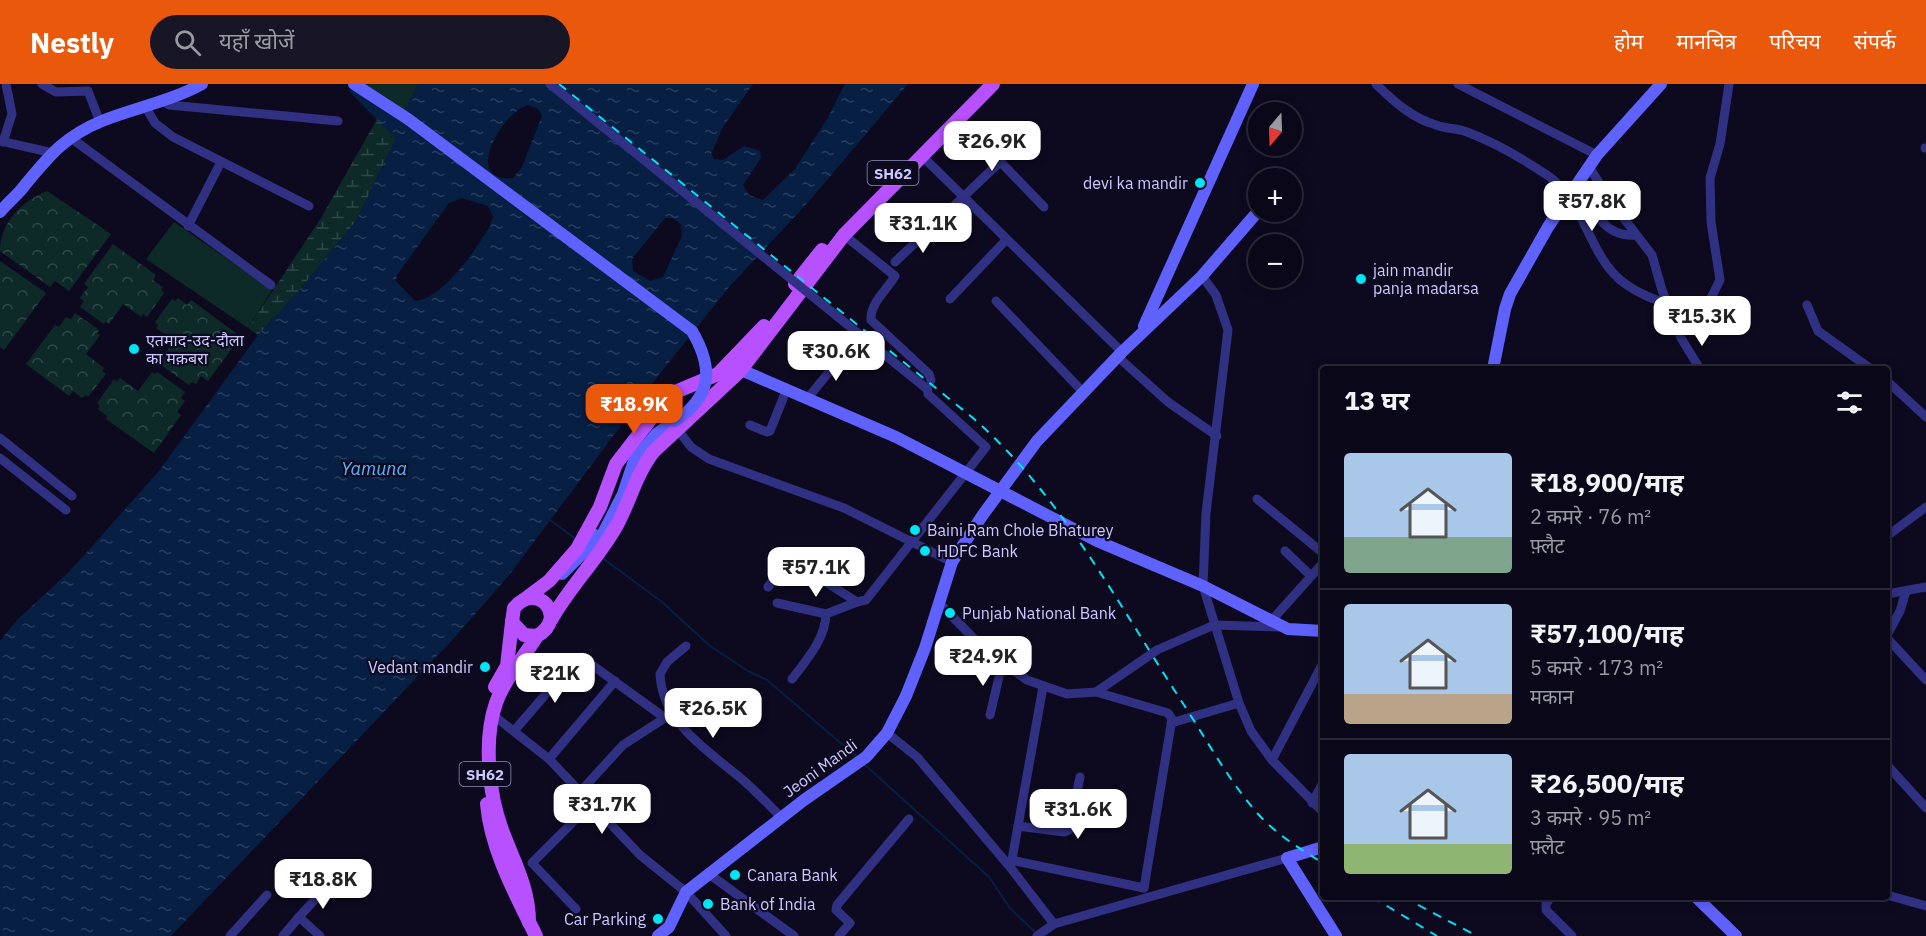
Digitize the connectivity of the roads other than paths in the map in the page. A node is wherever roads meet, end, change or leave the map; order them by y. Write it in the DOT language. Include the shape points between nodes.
graph roads {
  1 [pos="6,84"];
  2 [pos="42,84"];
  3 [pos="202,84"];
  4 [pos="354,84"];
  5 [pos="550,84"];
  6 [pos="981,84"];
  7 [pos="993,84"];
  8 [pos="1253,84"];
  9 [pos="1376,84"];
  10 [pos="1458,84"];
  11 [pos="1661,84"];
  12 [pos="1729,84"];
  13 [pos="161,100"];
  14 [pos="145,106"];
  15 [pos="959,119"];
  16 [pos="338,121"];
  17 [pos="100,122"];
  18 [pos="71,138"];
  19 [pos="2,141"];
  20 [pos="53,153"];
  21 [pos="1597,155"];
  22 [pos="922,156"];
  23 [pos="1000,161"];
  24 [pos="221,162"];
  25 [pos="1589,167"];
  26 [pos="30,176"];
  27 [pos="1579,182"];
  28 [pos="963,196"];
  29 [pos="1569,197"];
  30 [pos="0,202"];
  31 [pos="309,206"];
  32 [pos="1044,207"];
  33 [pos="0,212"];
  34 [pos="1249,222"];
  35 [pos="188,226"];
  36 [pos="844,235"];
  37 [pos="1636,235"];
  38 [pos="1006,240"];
  39 [pos="896,262"];
  40 [pos="1202,276"];
  41 [pos="271,285"];
  42 [pos="950,299"];
  43 [pos="996,302"];
  44 [pos="1807,305"];
  45 [pos="1671,306"];
  46 [pos="1703,314"];
  47 [pos="1724,324"];
  48 [pos="1141,332"];
  49 [pos="859,353"];
  50 [pos="1120,354"];
  51 [pos="1496,366"];
  52 [pos="1698,366"];
  53 [pos="1867,366"];
  54 [pos="734,367"];
  55 [pos="1890,384"];
  56 [pos="928,385"];
  57 [pos="786,391"];
  58 [pos="1084,393"];
  59 [pos="807,399"];
  60 [pos="1926,417"];
  61 [pos="676,425"];
  62 [pos="750,425"];
  63 [pos="1216,436"];
  64 [pos="0,438"];
  65 [pos="0,458"];
  66 [pos="967,472"];
  67 [pos="1000,493"];
  68 [pos="72,496"];
  69 [pos="1257,499"];
  70 [pos="1926,507"];
  71 [pos="66,510"];
  72 [pos="1890,534"];
  73 [pos="594,542"];
  74 [pos="912,543"];
  75 [pos="1285,551"];
  76 [pos="1320,551"];
  77 [pos="586,555"];
  78 [pos="952,562"];
  79 [pos="1320,566"];
  80 [pos="1311,576"];
  81 [pos="1203,586"];
  82 [pos="768,587"];
  83 [pos="1926,587"];
  84 [pos="1906,591"];
  85 [pos="1890,594"];
  86 [pos="525,599"];
  87 [pos="856,602"];
  88 [pos="777,603"];
  89 [pos="940,604"];
  90 [pos="826,614"];
  91 [pos="551,620"];
  92 [pos="1272,620"];
  93 [pos="512,622"];
  94 [pos="1214,625"];
  95 [pos="1288,629"];
  96 [pos="1890,630"];
  97 [pos="1320,632"];
  98 [pos="537,636"];
  99 [pos="1890,639"];
  100 [pos="686,646"];
  101 [pos="1002,664"];
  102 [pos="1320,669"];
  103 [pos="792,679"];
  104 [pos="1926,680"];
  105 [pos="615,681"];
  106 [pos="1043,687"];
  107 [pos="1096,692"];
  108 [pos="1239,703"];
  109 [pos="493,715"];
  110 [pos="669,715"];
  111 [pos="990,715"];
  112 [pos="1171,723"];
  113 [pos="514,731"];
  114 [pos="887,733"];
  115 [pos="549,759"];
  116 [pos="1272,760"];
  117 [pos="1890,768"];
  118 [pos="1080,777"];
  119 [pos="1320,788"];
  120 [pos="580,792"];
  121 [pos="1312,803"];
  122 [pos="591,804"];
  123 [pos="1926,808"];
  124 [pos="1320,810"];
  125 [pos="782,817"];
  126 [pos="909,819"];
  127 [pos="1018,826"];
  128 [pos="1320,848"];
  129 [pos="1287,858"];
  130 [pos="1011,863"];
  131 [pos="526,868"];
  132 [pos="709,874"];
  133 [pos="328,885"];
  134 [pos="1144,888"];
  135 [pos="686,892"];
  136 [pos="267,895"];
  137 [pos="1890,896"];
  138 [pos="1151,899"];
  139 [pos="1549,900"];
  140 [pos="1699,900"];
  141 [pos="1926,906"];
  142 [pos="576,909"];
  143 [pos="299,917"];
  144 [pos="530,922"];
  145 [pos="1054,924"];
  146 [pos="1039,935"];
  147 [pos="230,936"];
  148 [pos="284,936"];
  149 [pos="320,936"];
  150 [pos="536,936"];
  151 [pos="657,936"];
  152 [pos="726,936"];
  153 [pos="794,936"];
  154 [pos="839,936"];
  155 [pos="1336,936"];
  156 [pos="1572,936"];
  157 [pos="1736,936"];
  1 -- 19 [label="street" via="12,114"];
  2 -- 17 [label="street" via="56,92 88,91"];
  3 -- 13 [label="main road" via="180,96"];
  4 -- 61 [label="main road, bridge" via="408,119 692,331 702,348 705,388 696,405"];
  5 -- 56 [label="street, bridge"];
  6 -- 54 [label="main road, SH62" via="844,224"];
  7 -- 15 [label="main road, SH62"];
  8 -- 48 [label="main road"];
  9 -- 29 [label="street" via="1396,104 1422,119 1469,133 1548,176"];
  10 -- 21 [label="street"];
  11 -- 21 [label="main road"];
  12 -- 46 [label="street" via="1720,144 1710,178 1711,222 1720,280"];
  13 -- 14 [label="main road"];
  13 -- 16 [label="street" via="169,105"];
  14 -- 17 [label="main road"];
  14 -- 24 [label="street" via="164,131"];
  15 -- 22 [label="main road, SH62"];
  15 -- 23 [label="street"];
  17 -- 18 [label="main road"];
  18 -- 20 [label="main road"];
  18 -- 35 [label="street"];
  19 -- 20 [label="street"];
  20 -- 26 [label="main road"];
  21 -- 25 [label="main road"];
  22 -- 28 [label="street"];
  22 -- 36 [label="main road, SH62"];
  23 -- 28 [label="street"];
  23 -- 32 [label="street"];
  24 -- 31 [label="street"];
  24 -- 35 [label="street"];
  25 -- 27 [label="main road"];
  25 -- 37 [label="street"];
  26 -- 30 [label="main road" via="20,178"];
  26 -- 33 [label="main road"];
  27 -- 29 [label="main road"];
  27 -- 37 [label="street" via="1601,221 1620,234"];
  28 -- 38 [label="street"];
  28 -- 39 [label="street"];
  29 -- 45 [label="street" via="1612,273"];
  29 -- 51 [label="main road" via="1548,227 1505,309"];
  34 -- 40 [label="main road, Jeoni Mandi"];
  35 -- 41 [label="street"];
  36 -- 54 [label="main road, SH62"];
  36 -- 56 [label="street" via="895,276 879,297 871,320 929,374"];
  37 -- 45 [label="street" via="1652,255"];
  38 -- 42 [label="street"];
  38 -- 50 [label="street"];
  40 -- 48 [label="main road, Jeoni Mandi"];
  40 -- 63 [label="street" via="1216,295 1228,330"];
  43 -- 58 [label="street"];
  44 -- 53 [label="street" via="1818,331"];
  45 -- 46 [label="street"];
  45 -- 52 [label="street" via="1681,338"];
  46 -- 47 [label="street"];
  48 -- 50 [label="main road, Jeoni Mandi"];
  49 -- 59 [label="street" via="838,361"];
  50 -- 58 [label="main road, Jeoni Mandi"];
  50 -- 63 [label="street" via="1168,402"];
  54 -- 57 [label="main road"];
  54 -- 61 [label="main road, SH62"];
  54 -- 73 [label="main road, SH62" via="674,393 660,407 616,464 600,507"];
  55 -- 60 [label="street"];
  56 -- 66 [label="street" via="928,394 986,443"];
  57 -- 59 [label="main road"];
  57 -- 62 [label="street" via="770,430"];
  58 -- 67 [label="main road, Jeoni Mandi" via="1037,441"];
  59 -- 66 [label="main road"];
  61 -- 73 [label="main road, SH62" via="643,465 617,525"];
  61 -- 73 [label="main road" via="643,447"];
  61 -- 74 [label="street" via="691,447 709,459 844,508"];
  63 -- 81 [label="street"];
  64 -- 68 [label="street"];
  65 -- 71 [label="street"];
  66 -- 67 [label="main road"];
  66 -- 74 [label="street"];
  67 -- 78 [label="main road, Jeoni Mandi"];
  67 -- 81 [label="main road"];
  69 -- 76 [label="street"];
  70 -- 72 [label="street"];
  73 -- 77 [label="main road, SH62"];
  73 -- 77 [label="main road, SH62"];
  74 -- 78 [label="street"];
  74 -- 87 [label="street" via="866,600"];
  75 -- 80 [label="street"];
  77 -- 86 [label="main road, SH62"];
  77 -- 91 [label="main road, SH62"];
  78 -- 89 [label="main road, Jeoni Mandi"];
  79 -- 80 [label="street"];
  80 -- 92 [label="street"];
  81 -- 92 [label="main road"];
  81 -- 94 [label="street"];
  82 -- 87 [label="street" via="785,564 793,561"];
  83 -- 84 [label="street"];
  84 -- 85 [label="street"];
  84 -- 96 [label="street"];
  86 -- 91 [label="main road" via="544,602"];
  86 -- 93 [label="main road" via="514,608"];
  87 -- 90 [label="street"];
  88 -- 90 [label="street"];
  89 -- 101 [label="street"];
  89 -- 114 [label="main road, Jeoni Mandi" via="906,696"];
  90 -- 103 [label="street" via="826,625 816,646"];
  91 -- 98 [label="main road" via="545,632"];
  92 -- 95 [label="main road"];
  93 -- 98 [label="main road" via="524,635"];
  93 -- 144 [label="main road, SH62" via="507,666 486,713 485,765 490,826"];
  94 -- 95 [label="street"];
  94 -- 107 [label="street, bridge" via="1157,650"];
  94 -- 108 [label="street"];
  95 -- 97 [label="main road"];
  98 -- 109 [label="main road, SH62" via="499,696"];
  99 -- 104 [label="street"];
  100 -- 110 [label="street" via="667,662 660,674"];
  101 -- 106 [label="street"];
  101 -- 111 [label="street"];
  102 -- 116 [label="street"];
  105 -- 110 [label="street"];
  105 -- 113 [label="street" via="586,659 578,658"];
  105 -- 115 [label="street"];
  106 -- 107 [label="street" via="1073,694"];
  106 -- 127 [label="street"];
  107 -- 112 [label="street" via="1168,713"];
  108 -- 112 [label="street"];
  108 -- 116 [label="street" via="1251,731"];
  109 -- 113 [label="street"];
  109 -- 131 [label="main road, SH62" via="490,754 495,802 500,823"];
  110 -- 120 [label="street" via="623,745"];
  110 -- 125 [label="street"];
  112 -- 134 [label="street"];
  113 -- 115 [label="street"];
  114 -- 125 [label="main road, Jeoni Mandi" via="866,757"];
  114 -- 130 [label="street" via="916,757"];
  115 -- 120 [label="street"];
  116 -- 121 [label="street"];
  117 -- 123 [label="street"];
  118 -- 127 [label="street" via="1069,830"];
  119 -- 121 [label="street"];
  120 -- 122 [label="street"];
  121 -- 124 [label="street"];
  122 -- 131 [label="street"];
  122 -- 135 [label="street" via="640,855"];
  125 -- 132 [label="main road, Jeoni Mandi"];
  126 -- 154 [label="street" via="839,900 836,910 850,923"];
  127 -- 130 [label="street"];
  128 -- 129 [label="main road"];
  129 -- 138 [label="street"];
  129 -- 155 [label="main road"];
  130 -- 134 [label="street"];
  130 -- 145 [label="street"];
  131 -- 142 [label="street"];
  131 -- 144 [label="main road, SH62"];
  132 -- 135 [label="main road, Jeoni Mandi"];
  132 -- 153 [label="street"];
  133 -- 143 [label="street"];
  134 -- 138 [label="street"];
  135 -- 151 [label="main road, Jeoni Mandi" via="669,927"];
  135 -- 152 [label="street"];
  136 -- 147 [label="street"];
  137 -- 141 [label="street"];
  138 -- 145 [label="street"];
  139 -- 156 [label="street" via="1546,910"];
  140 -- 157 [label="main road"];
  143 -- 148 [label="street"];
  143 -- 149 [label="street"];
  144 -- 150 [label="main road, SH62"];
  145 -- 146 [label="street"];
}
